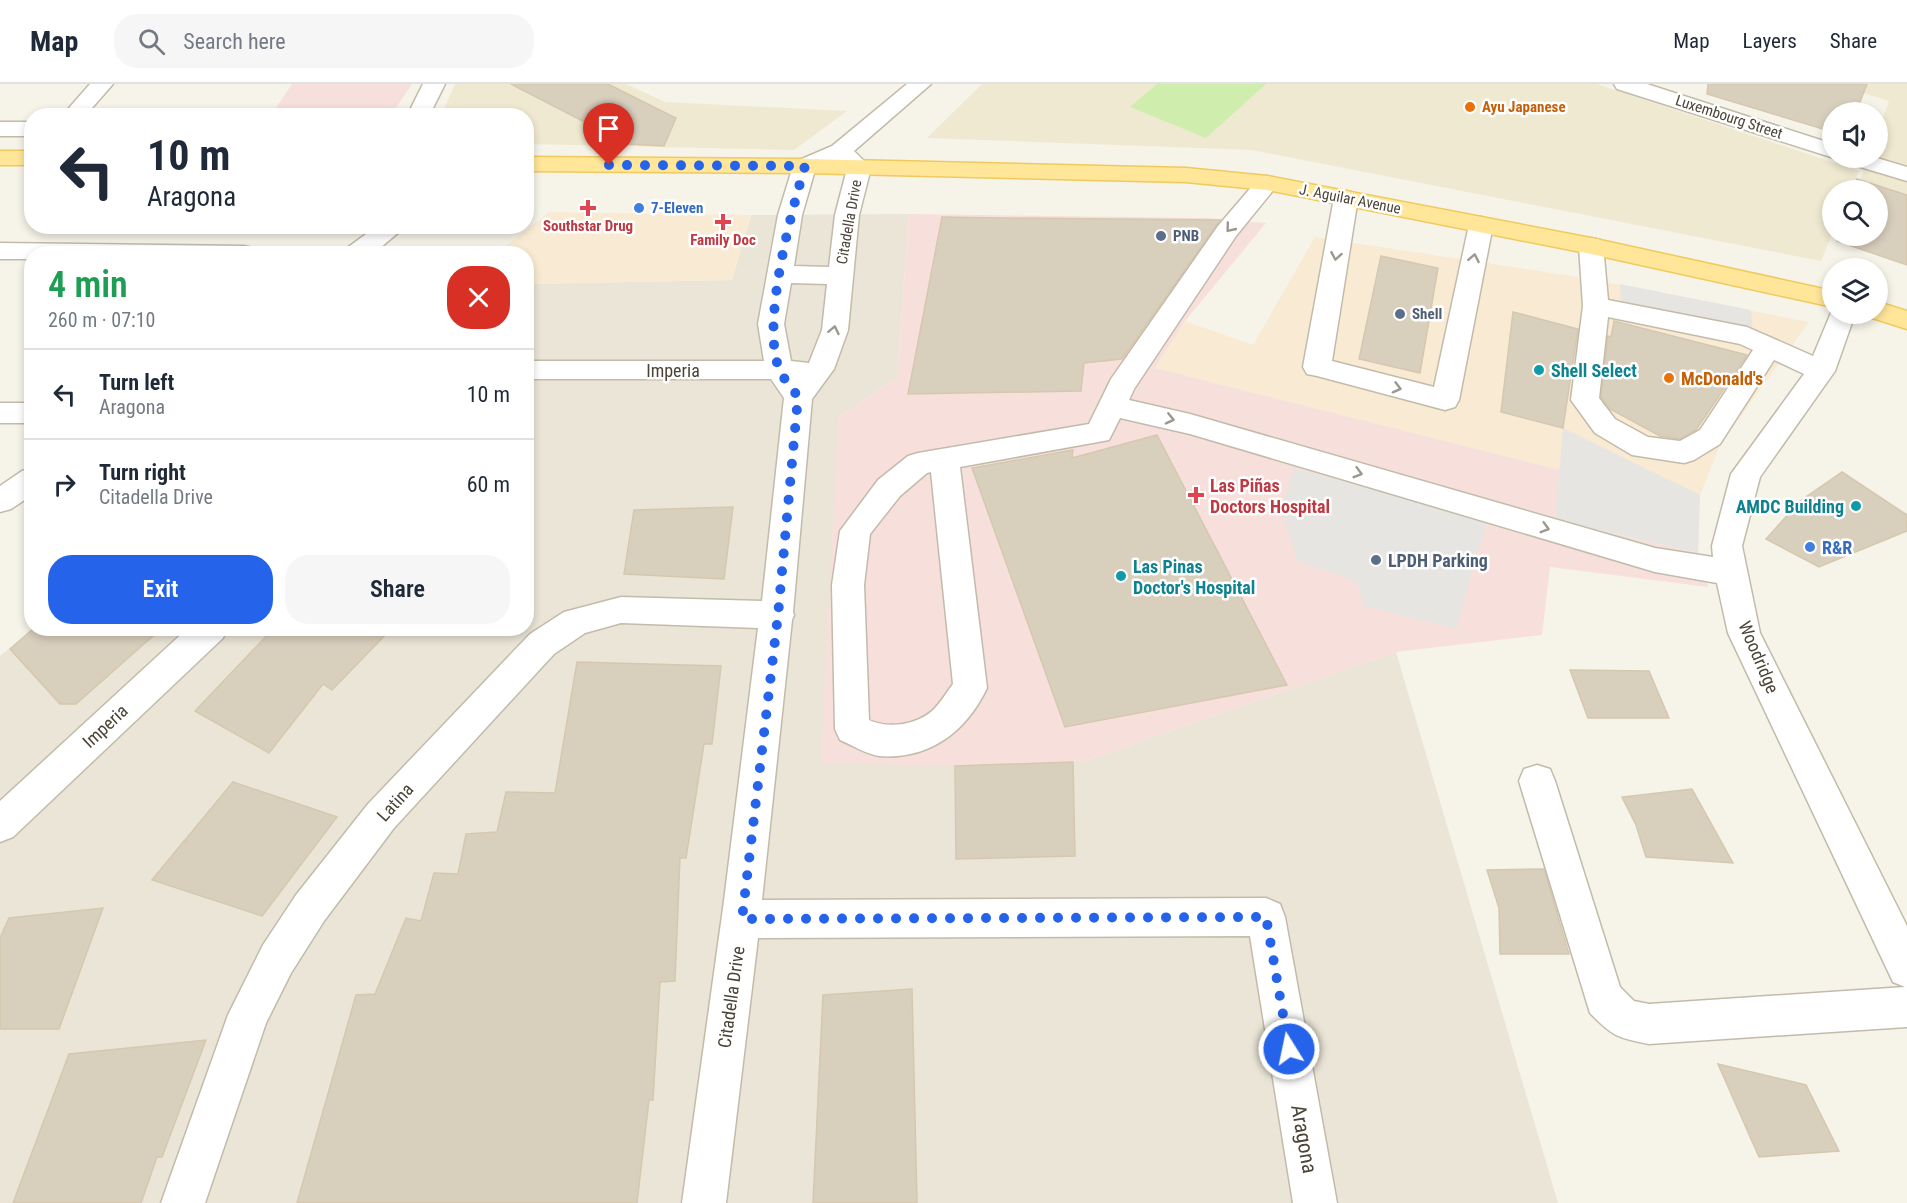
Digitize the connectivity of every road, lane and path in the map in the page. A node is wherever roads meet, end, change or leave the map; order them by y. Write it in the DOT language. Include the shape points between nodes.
graph roads {
  1 [pos="102,84"];
  2 [pos="434,84"];
  3 [pos="920,84"];
  4 [pos="1625,84"];
  5 [pos="80,108"];
  6 [pos="422,108"];
  7 [pos="0,129"];
  8 [pos="24,129"];
  9 [pos="1822,147"];
  10 [pos="840,151"];
  11 [pos="24,156"];
  12 [pos="0,158"];
  13 [pos="534,164"];
  14 [pos="805,166"];
  15 [pos="859,168"];
  16 [pos="1888,168"];
  17 [pos="1907,174"];
  18 [pos="1267,183"];
  19 [pos="1346,198"];
  20 [pos="1481,225"];
  21 [pos="383,234"];
  22 [pos="367,246"];
  23 [pos="1591,246"];
  24 [pos="0,251"];
  25 [pos="24,251"];
  26 [pos="780,274"];
  27 [pos="840,276"];
  28 [pos="1822,297"];
  29 [pos="1596,306"];
  30 [pos="1888,314"];
  31 [pos="1907,320"];
  32 [pos="1838,324"];
  33 [pos="1769,346"];
  34 [pos="820,369"];
  35 [pos="534,370"];
  36 [pos="1821,372"];
  37 [pos="789,384"];
  38 [pos="1113,406"];
  39 [pos="0,413"];
  40 [pos="24,413"];
  41 [pos="944,459"];
  42 [pos="24,484"];
  43 [pos="0,501"];
  44 [pos="1731,573"];
  45 [pos="778,615"];
  46 [pos="202,636"];
  47 [pos="1537,781"];
  48 [pos="0,825"];
  49 [pos="742,919"];
  50 [pos="1907,968"];
  51 [pos="1907,1007"];
  52 [pos="183,1203"];
  53 [pos="704,1203"];
  54 [pos="1315,1203"];
  1 -- 5 [label="street"];
  2 -- 6 [label="street"];
  3 -- 10 [label="street"];
  4 -- 9 [label="street, Luxembourg Street"];
  7 -- 8 [label="street"];
  10 -- 14 [label="street"];
  10 -- 15 [label="street"];
  11 -- 12 [label="main road"];
  13 -- 14 [label="main road, J. Aguilar Avenue"];
  14 -- 15 [label="main road, J. Aguilar Avenue"];
  14 -- 26 [label="street, Citadella Drive" via="790,215"];
  15 -- 18 [label="main road, J. Aguilar Avenue" via="1186,176"];
  15 -- 27 [label="street, Citadella Drive" via="847,215"];
  16 -- 17 [label="street"];
  18 -- 19 [label="main road, J. Aguilar Avenue"];
  18 -- 38 [label="street, one-way" via="1227,231 1121,386"];
  19 -- 20 [label="main road, J. Aguilar Avenue"];
  19 -- 20 [label="street, one-way" via="1317,367 1445,400"];
  20 -- 23 [label="main road, J. Aguilar Avenue"];
  21 -- 22 [label="street"];
  23 -- 28 [label="main road, J. Aguilar Avenue"];
  23 -- 29 [label="street"];
  24 -- 25 [label="street"];
  26 -- 27 [label="street, Citadella Drive"];
  26 -- 37 [label="street, Citadella Drive" via="771,324"];
  34 -- 27 [label="street, Citadella Drive, one-way" via="835,330"];
  29 -- 33 [label="street" via="1747,336"];
  29 -- 33 [label="street" via="1586,400 1605,426 1642,447 1684,452 1710,437"];
  30 -- 31 [label="main road"];
  32 -- 36 [label="street, Woodridge"];
  33 -- 36 [label="street"];
  34 -- 37 [label="street, Imperia"];
  35 -- 37 [label="street, Imperia"];
  36 -- 44 [label="street, Woodridge" via="1746,474 1727,546"];
  37 -- 45 [label="street, Citadella Drive"];
  38 -- 41 [label="street" via="1099,433"];
  38 -- 44 [label="street, one-way" via="1190,424 1655,560"];
  39 -- 40 [label="street"];
  41 -- 41 [label="street" via="970,688 944,722 912,739 877,740 852,729 848,585 855,531 889,488 918,464"];
  42 -- 43 [label="street"];
  44 -- 50 [label="street, Woodridge" via="1744,633"];
  45 -- 49 [label="street, Citadella Drive"];
  45 -- 52 [label="street, Latina" via="621,610 576,622 542,644 381,816 310,908 277,959 248,1016"];
  46 -- 48 [label="street, Imperia"];
  47 -- 51 [label="street" via="1604,999 1624,1019 1649,1024"];
  49 -- 53 [label="street, Citadella Drive"];
  49 -- 54 [label="street, Aragona" via="1266,917"];
}
